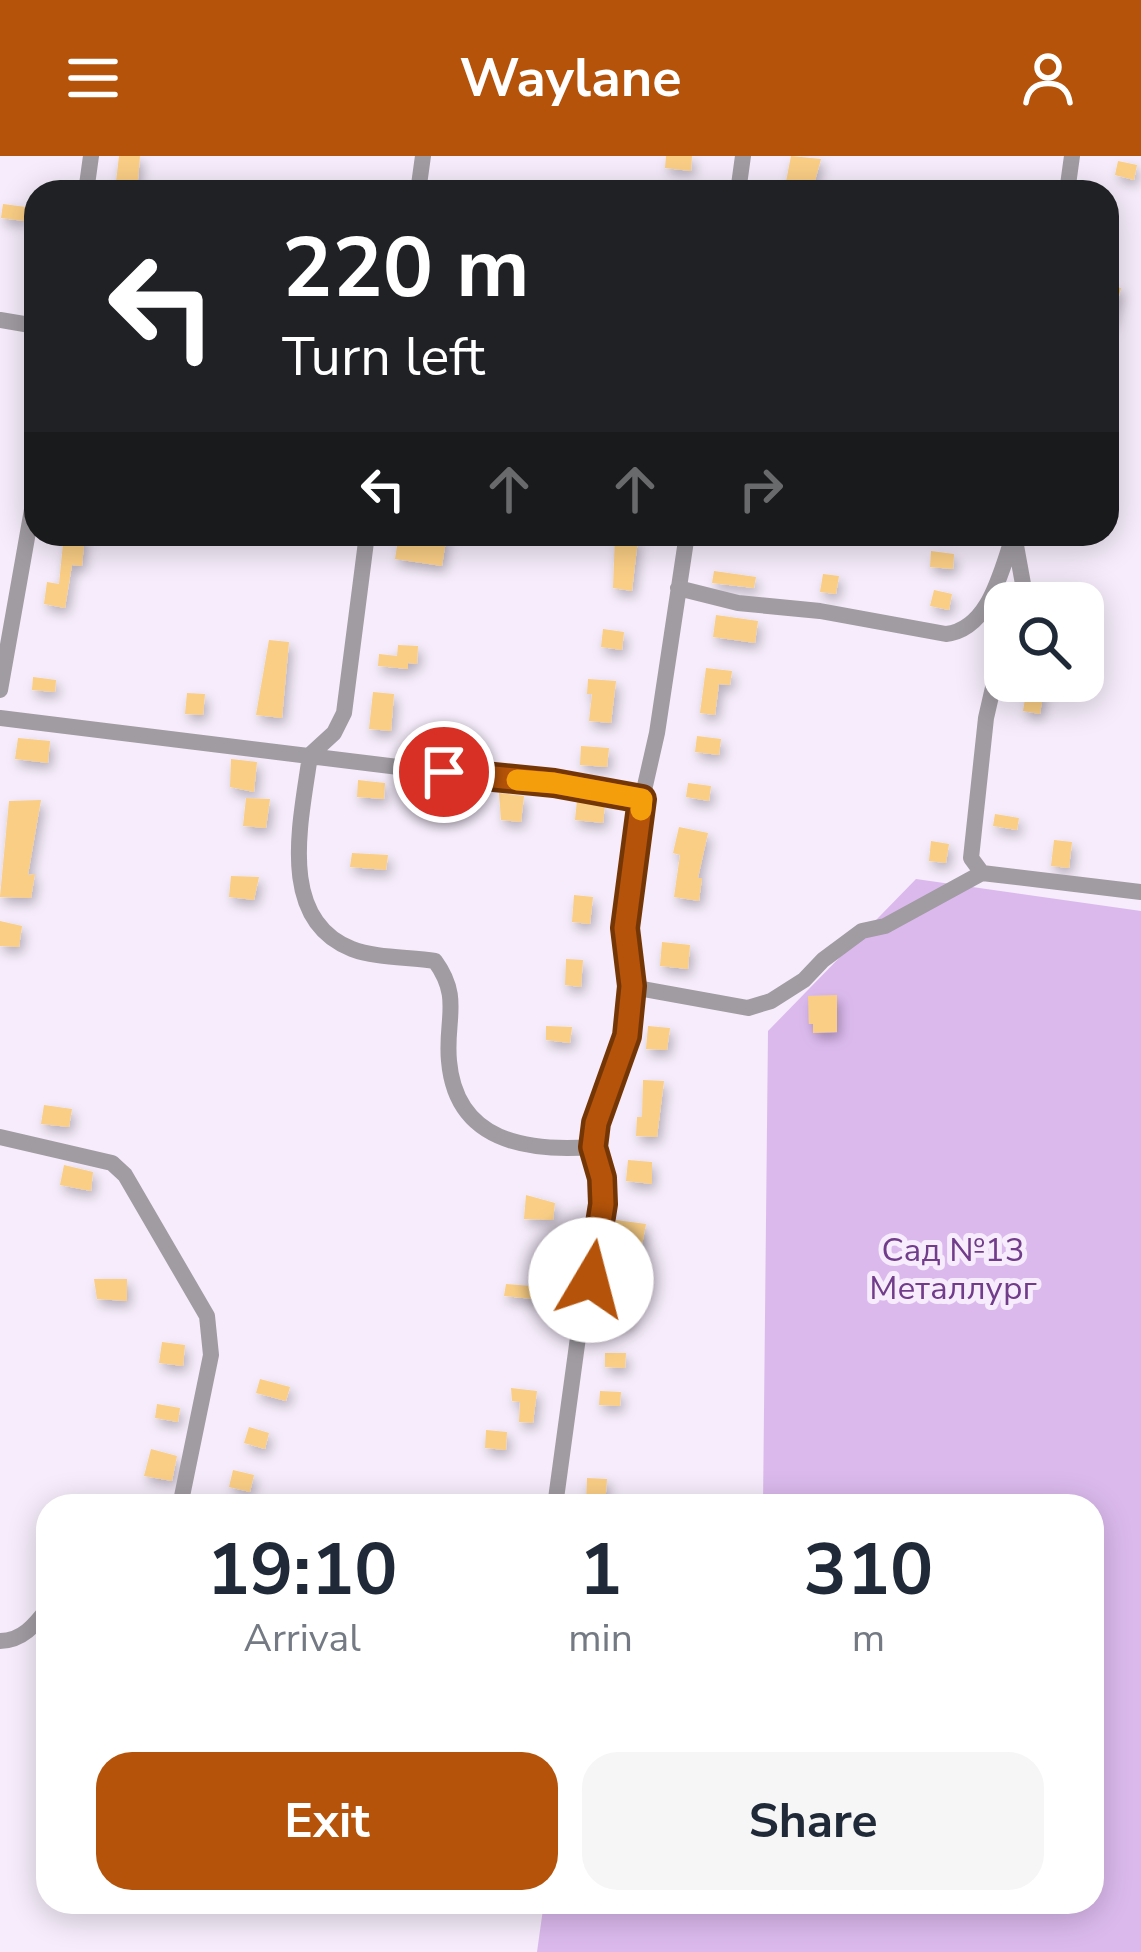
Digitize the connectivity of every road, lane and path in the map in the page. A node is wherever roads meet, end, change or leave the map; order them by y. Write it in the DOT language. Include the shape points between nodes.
graph roads {
  1 [pos="26,546"];
  2 [pos="365,546"];
  3 [pos="685,546"];
  4 [pos="1010,546"];
  5 [pos="1016,546"];
  6 [pos="1022,582"];
  7 [pos="678,588"];
  8 [pos="0,690"];
  9 [pos="990,702"];
  10 [pos="0,718"];
  11 [pos="310,755"];
  12 [pos="642,799"];
  13 [pos="982,873"];
  14 [pos="1141,892"];
  15 [pos="632,986"];
  16 [pos="0,1138"];
  17 [pos="593,1147"];
  18 [pos="182,1494"];
  19 [pos="557,1494"];
  20 [pos="36,1625"];
  21 [pos="0,1641"];
  1 -- 8 [label="street"];
  2 -- 11 [label="street" via="344,713"];
  3 -- 7 [label="street"];
  4 -- 7 [label="street" via="992,593 962,632"];
  5 -- 6 [label="street"];
  7 -- 12 [label="street"];
  9 -- 13 [label="street" via="971,858"];
  10 -- 11 [label="street"];
  11 -- 12 [label="street"];
  11 -- 17 [label="street" via="297,866 314,919 354,951 435,961 450,982 449,1064 466,1112 486,1132 554,1150"];
  12 -- 15 [label="street" via="625,928"];
  13 -- 14 [label="street"];
  13 -- 15 [label="street" via="862,931 771,1001 748,1008"];
  15 -- 17 [label="street" via="627,1036"];
  16 -- 18 [label="street" via="112,1163 208,1316 211,1355"];
  17 -- 19 [label="street" via="603,1204"];
  20 -- 21 [label="street"];
}
